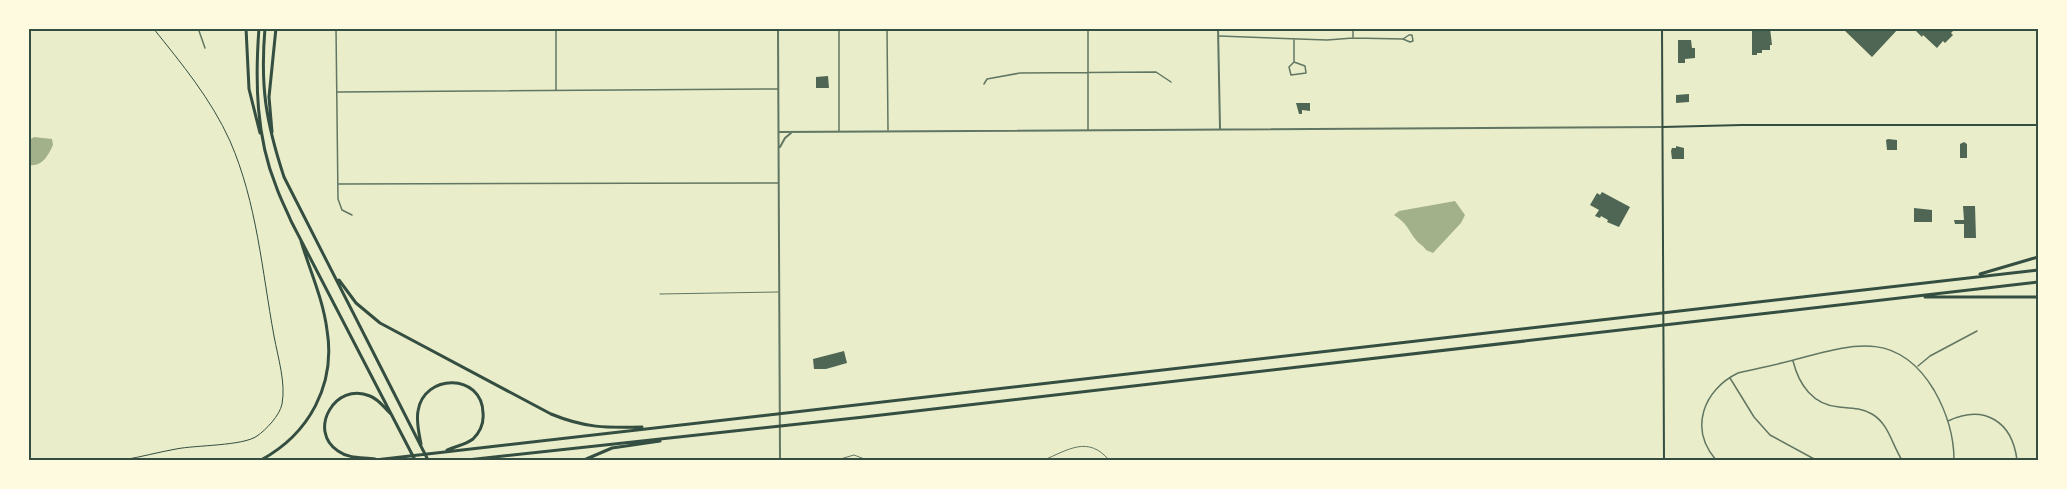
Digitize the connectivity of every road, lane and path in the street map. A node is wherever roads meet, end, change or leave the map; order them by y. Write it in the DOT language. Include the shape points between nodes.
graph roads {
  1 [pos="153,28"];
  2 [pos="198,28"];
  3 [pos="246,28"];
  4 [pos="259,28"];
  5 [pos="265,28"];
  6 [pos="276,28"];
  7 [pos="336,28"];
  8 [pos="556,28"];
  9 [pos="778,28"];
  10 [pos="839,28"];
  11 [pos="887,28"];
  12 [pos="1088,28"];
  13 [pos="1218,28"];
  14 [pos="1353,28"];
  15 [pos="1662,28"];
  16 [pos="1218,36"];
  17 [pos="1353,38"];
  18 [pos="1294,39"];
  19 [pos="1403,39"];
  20 [pos="205,48"];
  21 [pos="1294,62"];
  22 [pos="1087,73"];
  23 [pos="1171,82"];
  24 [pos="984,84"];
  25 [pos="778,89"];
  26 [pos="556,90"];
  27 [pos="338,92"];
  28 [pos="2038,125"];
  29 [pos="1662,127"];
  30 [pos="1220,129"];
  31 [pos="1088,130"];
  32 [pos="839,131"];
  33 [pos="888,131"];
  34 [pos="779,132"];
  35 [pos="793,132"];
  36 [pos="273,143"];
  37 [pos="779,149"];
  38 [pos="265,152"];
  39 [pos="779,183"];
  40 [pos="339,184"];
  41 [pos="352,215"];
  42 [pos="298,234"];
  43 [pos="2038,257"];
  44 [pos="331,269"];
  45 [pos="2038,270"];
  46 [pos="1975,276"];
  47 [pos="2038,282"];
  48 [pos="780,292"];
  49 [pos="660,294"];
  50 [pos="1912,297"];
  51 [pos="2038,297"];
  52 [pos="1977,331"];
  53 [pos="1793,360"];
  54 [pos="1917,366"];
  55 [pos="1729,377"];
  56 [pos="393,415"];
  57 [pos="1947,422"];
  58 [pos="662,427"];
  59 [pos="673,438"];
  60 [pos="423,448"];
  61 [pos="444,453"];
  62 [pos="123,460"];
  63 [pos="261,460"];
  64 [pos="375,460"];
  65 [pos="380,460"];
  66 [pos="416,460"];
  67 [pos="428,460"];
  68 [pos="467,460"];
  69 [pos="584,460"];
  70 [pos="780,460"];
  71 [pos="837,460"];
  72 [pos="867,460"];
  73 [pos="1044,460"];
  74 [pos="1109,460"];
  75 [pos="1664,460"];
  76 [pos="1716,460"];
  77 [pos="1816,460"];
  78 [pos="1902,460"];
  79 [pos="1954,460"];
  80 [pos="2017,460"];
  1 -- 62 [label="path" via="202,91 241,169 256,229 280,371 282,406 256,437"];
  2 -- 20 [label="street"];
  3 -- 38 [label="highway" via="249,89"];
  4 -- 38 [label="highway" via="257,97"];
  5 -- 36 [label="highway" via="263,80"];
  6 -- 36 [label="highway" via="268,97"];
  7 -- 27 [label="street"];
  8 -- 26 [label="street"];
  9 -- 25 [label="street"];
  10 -- 32 [label="street"];
  11 -- 33 [label="street"];
  12 -- 22 [label="street"];
  13 -- 16 [label="street"];
  14 -- 17 [label="street"];
  15 -- 29 [label="main road"];
  16 -- 18 [label="street"];
  16 -- 30 [label="street"];
  17 -- 18 [label="street"];
  17 -- 19 [label="street"];
  18 -- 21 [label="street"];
  21 -- 21 [label="street" via="1289,66 1290,73 1306,74 1305,66"];
  22 -- 23 [label="street" via="1156,72"];
  22 -- 24 [label="street" via="1020,74 987,79"];
  22 -- 31 [label="street"];
  25 -- 26 [label="street"];
  25 -- 34 [label="street"];
  26 -- 27 [label="street"];
  27 -- 40 [label="street"];
  28 -- 29 [label="main road"];
  29 -- 30 [label="street"];
  29 -- 75 [label="main road"];
  30 -- 31 [label="street"];
  31 -- 33 [label="street"];
  32 -- 33 [label="street"];
  32 -- 35 [label="street"];
  34 -- 35 [label="street"];
  34 -- 37 [label="street"];
  35 -- 37 [label="street"];
  36 -- 44 [label="highway" via="284,177"];
  37 -- 39 [label="street"];
  38 -- 42 [label="highway" via="275,186"];
  39 -- 40 [label="street"];
  39 -- 48 [label="street"];
  40 -- 41 [label="street" via="339,203 342,210"];
  42 -- 56 [label="highway"];
  42 -- 63 [label="highway" via="327,328 327,374 307,422 284,446"];
  43 -- 46 [label="highway"];
  44 -- 58 [label="highway" via="349,295 380,323 550,414 594,427"];
  44 -- 60 [label="highway"];
  45 -- 46 [label="highway"];
  46 -- 58 [label="highway"];
  47 -- 50 [label="highway"];
  48 -- 49 [label="lane"];
  48 -- 70 [label="street"];
  50 -- 51 [label="highway"];
  50 -- 59 [label="highway"];
  52 -- 54 [label="street"];
  53 -- 54 [label="street" via="1864,345 1888,349"];
  53 -- 55 [label="street"];
  53 -- 78 [label="street" via="1800,383 1814,398 1826,405 1863,410 1878,419"];
  54 -- 57 [label="street" via="1938,398"];
  55 -- 76 [label="street" via="1708,398 1703,416 1704,440"];
  55 -- 77 [label="street" via="1770,435"];
  56 -- 65 [label="highway" via="380,401 363,393 342,396 327,414 325,430 335,449 346,455"];
  56 -- 66 [label="highway"];
  57 -- 79 [label="street"];
  57 -- 80 [label="street" via="1971,414 1996,420 2012,442"];
  58 -- 61 [label="highway"];
  59 -- 68 [label="highway"];
  59 -- 69 [label="highway" via="612,448"];
  60 -- 61 [label="highway" via="417,423 421,400 438,384 457,382 477,395 483,419 473,438"];
  60 -- 67 [label="highway"];
  61 -- 65 [label="highway"];
  64 -- 65 [label="highway"];
  71 -- 72 [label="lane" via="854,455"];
  73 -- 74 [label="lane" via="1083,446"];
}
